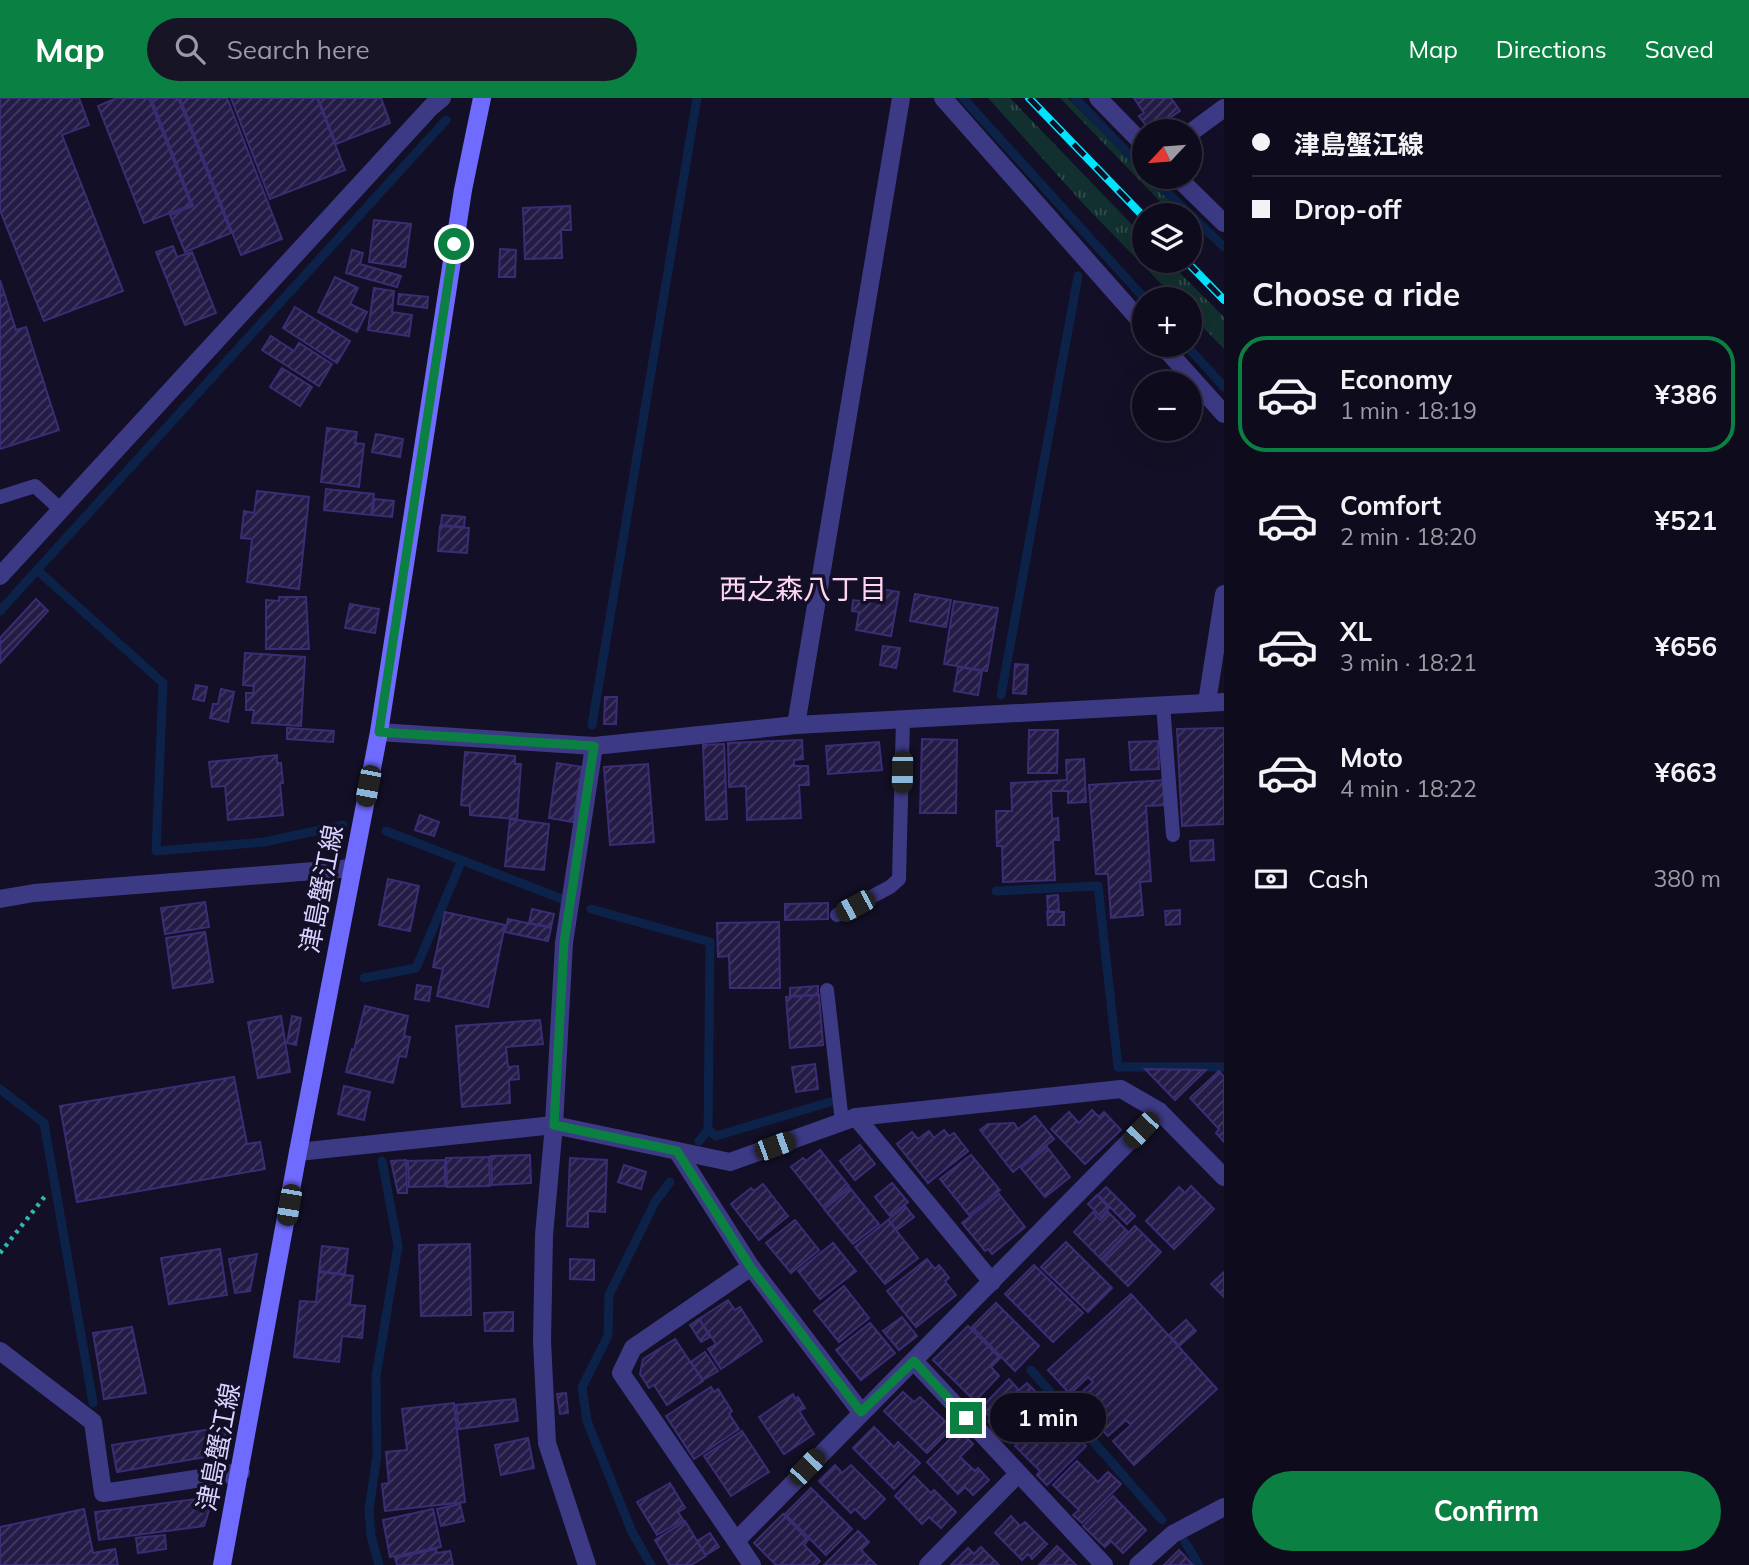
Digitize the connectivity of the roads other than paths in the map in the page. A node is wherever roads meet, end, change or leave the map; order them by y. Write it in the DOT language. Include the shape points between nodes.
graph roads {
  1 [pos="442,98"];
  2 [pos="482,98"];
  3 [pos="901,98"];
  4 [pos="943,98"];
  5 [pos="1098,98"];
  6 [pos="1224,108"];
  7 [pos="1202,124"];
  8 [pos="1132,133"];
  9 [pos="1189,189"];
  10 [pos="1224,223"];
  11 [pos="1132,311"];
  12 [pos="1174,357"];
  13 [pos="1224,414"];
  14 [pos="0,497"];
  15 [pos="61,510"];
  16 [pos="0,576"];
  17 [pos="1224,594"];
  18 [pos="1215,702"];
  19 [pos="1163,704"];
  20 [pos="903,719"];
  21 [pos="796,725"];
  22 [pos="379,732"];
  23 [pos="594,746"];
  24 [pos="1173,835"];
  25 [pos="352,868"];
  26 [pos="0,900"];
  27 [pos="837,915"];
  28 [pos="827,990"];
  29 [pos="1160,1111"];
  30 [pos="849,1119"];
  31 [pos="554,1125"];
  32 [pos="677,1151"];
  33 [pos="298,1152"];
  34 [pos="1224,1177"];
  35 [pos="751,1268"];
  36 [pos="992,1282"];
  37 [pos="0,1350"];
  38 [pos="914,1361"];
  39 [pos="861,1412"];
  40 [pos="241,1472"];
  41 [pos="1018,1474"];
  42 [pos="1224,1507"];
  43 [pos="736,1541"];
  44 [pos="222,1565"];
  45 [pos="587,1565"];
  46 [pos="752,1565"];
  47 [pos="928,1565"];
  48 [pos="1104,1565"];
  49 [pos="1138,1565"];
  1 -- 15 [label="street"];
  2 -- 22 [label="main road, 津島蟹江線" via="463,190"];
  3 -- 21 [label="street"];
  4 -- 11 [label="street"];
  5 -- 8 [label="street"];
  6 -- 7 [label="street"];
  9 -- 10 [label="street"];
  12 -- 13 [label="street"];
  14 -- 15 [label="lane" via="35,486"];
  15 -- 16 [label="street"];
  17 -- 18 [label="street"];
  18 -- 19 [label="street"];
  19 -- 20 [label="street"];
  19 -- 24 [label="lane"];
  20 -- 21 [label="street"];
  20 -- 27 [label="lane" via="899,879"];
  21 -- 23 [label="street"];
  22 -- 23 [label="street"];
  22 -- 25 [label="main road, 津島蟹江線"];
  23 -- 31 [label="street" via="564,943"];
  25 -- 26 [label="street" via="34,893"];
  25 -- 33 [label="main road, 津島蟹江線"];
  28 -- 30 [label="lane"];
  29 -- 30 [label="street" via="1121,1088"];
  29 -- 34 [label="street"];
  29 -- 36 [label="street"];
  30 -- 32 [label="street" via="730,1162"];
  30 -- 36 [label="street"];
  31 -- 32 [label="street"];
  31 -- 33 [label="street"];
  31 -- 45 [label="street" via="544,1234 542,1341 547,1443"];
  32 -- 35 [label="street"];
  33 -- 40 [label="main road, 津島蟹江線"];
  35 -- 39 [label="street"];
  35 -- 43 [label="street" via="633,1348 621,1373"];
  36 -- 38 [label="street"];
  37 -- 40 [label="street" via="93,1422 103,1493"];
  38 -- 39 [label="street"];
  38 -- 41 [label="street"];
  39 -- 43 [label="street"];
  40 -- 44 [label="main road, 津島蟹江線"];
  41 -- 47 [label="street"];
  41 -- 48 [label="street"];
  42 -- 49 [label="street" via="1173,1534"];
  43 -- 46 [label="street"];
}
